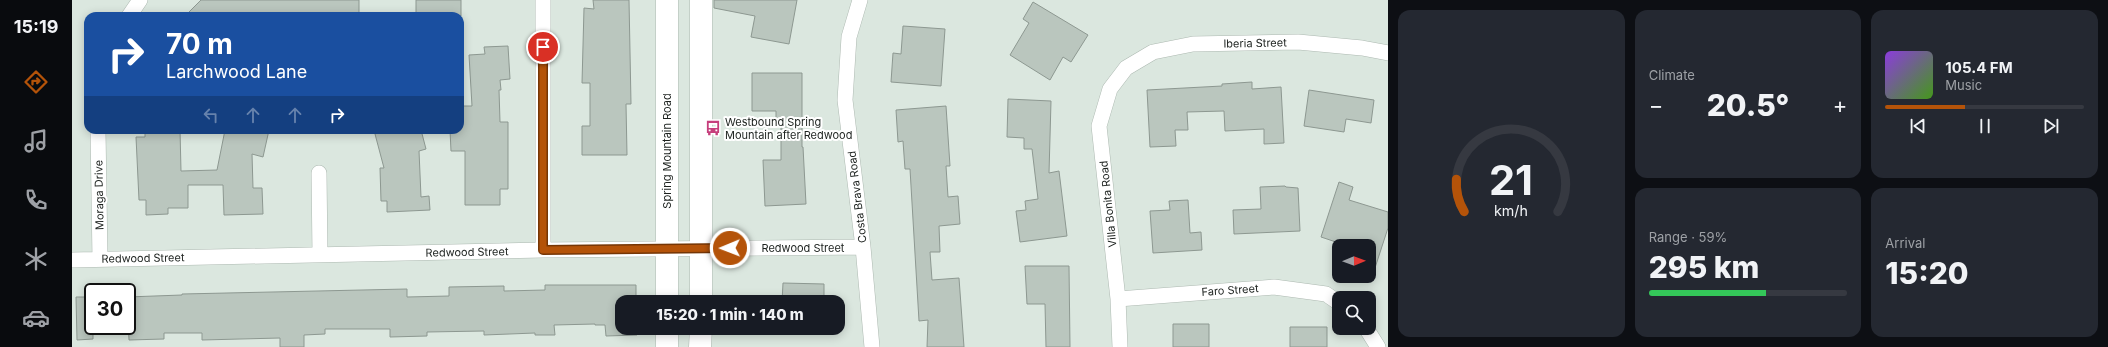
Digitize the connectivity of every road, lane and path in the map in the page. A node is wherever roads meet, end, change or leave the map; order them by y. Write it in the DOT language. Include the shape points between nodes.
graph roads {
  1 [pos="140,0"];
  2 [pos="543,0"];
  3 [pos="667,0"];
  4 [pos="701,0"];
  5 [pos="860,0"];
  6 [pos="131,12"];
  7 [pos="1388,53"];
  8 [pos="1126,68"];
  9 [pos="98,134"];
  10 [pos="319,173"];
  11 [pos="863,247"];
  12 [pos="667,249"];
  13 [pos="701,249"];
  14 [pos="543,250"];
  15 [pos="320,255"];
  16 [pos="100,259"];
  17 [pos="72,260"];
  18 [pos="667,295"];
  19 [pos="701,295"];
  20 [pos="1118,298"];
  21 [pos="1332,298"];
  22 [pos="667,335"];
  23 [pos="700,335"];
  24 [pos="1370,335"];
  25 [pos="667,347"];
  26 [pos="700,347"];
  27 [pos="872,347"];
  28 [pos="1120,347"];
  29 [pos="1378,347"];
  1 -- 6 [label="street"];
  2 -- 14 [label="street"];
  3 -- 12 [label="main road, Spring Mountain Road"];
  4 -- 13 [label="main road"];
  5 -- 11 [label="street, Costa Brava Road" via="849,37 845,100"];
  7 -- 8 [label="street, Iberia Street" via="1298,42 1193,44 1154,52"];
  8 -- 20 [label="street, Villa Bonita Road" via="1110,89 1099,126"];
  9 -- 16 [label="street, Moraga Drive"];
  10 -- 15 [label="street"];
  11 -- 13 [label="street, Redwood Street"];
  11 -- 27 [label="street, Costa Brava Road"];
  12 -- 13 [label="street, Redwood Street"];
  12 -- 14 [label="street, Redwood Street"];
  12 -- 18 [label="main road, Spring Mountain Road"];
  13 -- 19 [label="main road"];
  14 -- 15 [label="street, Redwood Street"];
  15 -- 16 [label="street, Redwood Street"];
  16 -- 17 [label="street, Redwood Street"];
  20 -- 21 [label="street, Faro Street" via="1274,287 1326,294"];
  20 -- 28 [label="street, Villa Bonita Road"];
  22 -- 25 [label="main road"];
  23 -- 26 [label="main road"];
  24 -- 29 [label="street"];
}
